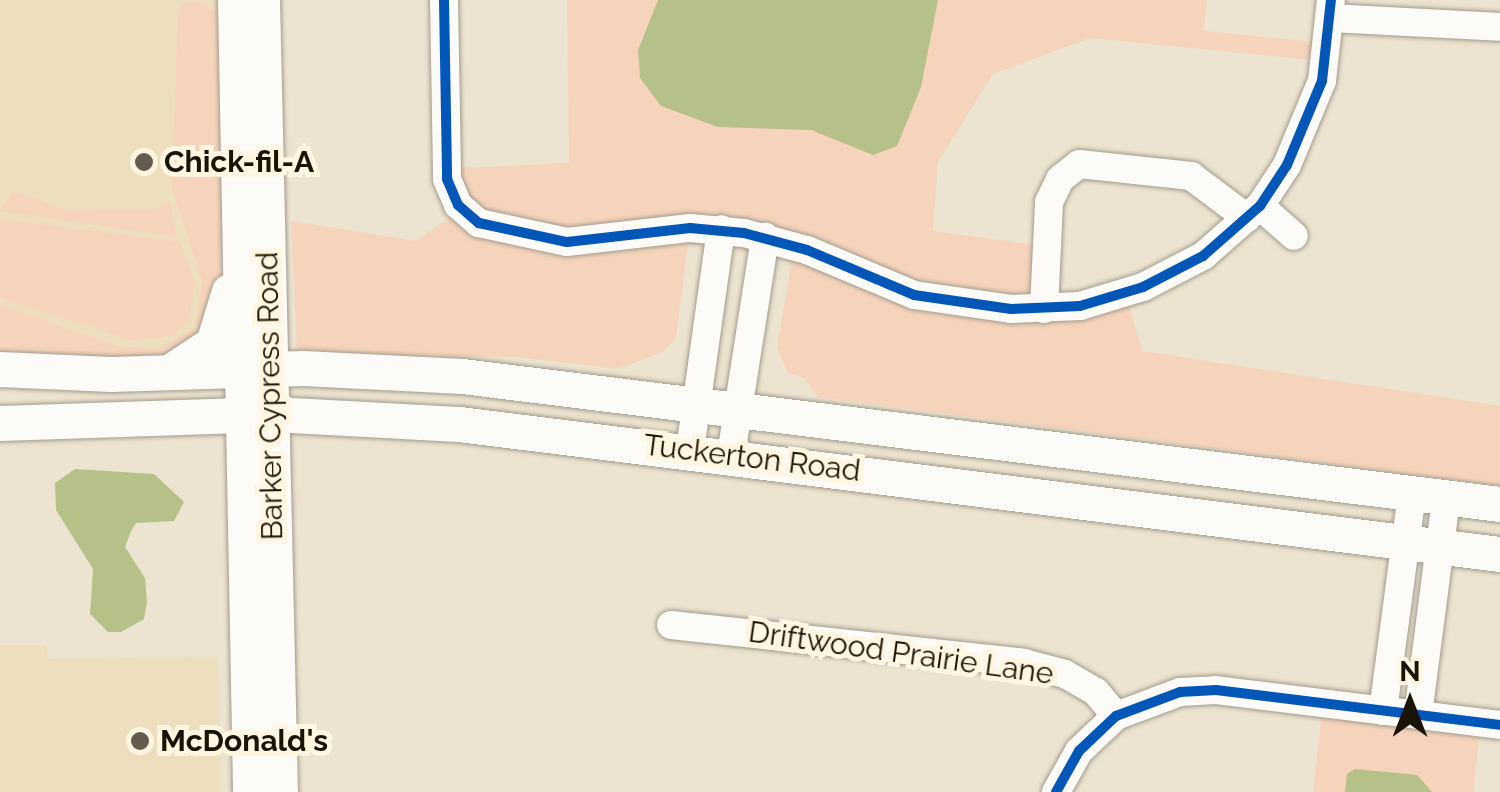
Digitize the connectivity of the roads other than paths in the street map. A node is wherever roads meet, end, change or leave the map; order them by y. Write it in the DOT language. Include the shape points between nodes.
graph roads {
  1 [pos="234,0"];
  2 [pos="262,0"];
  3 [pos="444,0"];
  4 [pos="1330,9"];
  5 [pos="1500,27"];
  6 [pos="1254,212"];
  7 [pos="744,233"];
  8 [pos="240,236"];
  9 [pos="1294,236"];
  10 [pos="713,296"];
  11 [pos="754,302"];
  12 [pos="1044,309"];
  13 [pos="705,346"];
  14 [pos="746,354"];
  15 [pos="0,368"];
  16 [pos="257,370"];
  17 [pos="165,374"];
  18 [pos="696,402"];
  19 [pos="738,407"];
  20 [pos="258,414"];
  21 [pos="140,418"];
  22 [pos="0,424"];
  23 [pos="690,450"];
  24 [pos="731,455"];
  25 [pos="245,479"];
  26 [pos="1429,496"];
  27 [pos="1500,504"];
  28 [pos="1423,545"];
  29 [pos="1500,554"];
  30 [pos="1398,600"];
  31 [pos="1432,605"];
  32 [pos="671,625"];
  33 [pos="1393,639"];
  34 [pos="1428,642"];
  35 [pos="1383,710"];
  36 [pos="1418,714"];
  37 [pos="1116,716"];
  38 [pos="1500,725"];
  39 [pos="250,792"];
  40 [pos="280,792"];
  41 [pos="1056,792"];
  1 -- 8 [label="main road, Barker Cypress Road"];
  2 -- 16 [label="main road, Barker Cypress Road"];
  3 -- 7 [label="street" via="447,179 458,206 479,224 566,242"];
  4 -- 5 [label="street"];
  4 -- 6 [label="street" via="1322,81 1308,121"];
  6 -- 9 [label="street"];
  6 -- 12 [label="street" via="1202,256 1143,287"];
  6 -- 12 [label="street" via="1173,171 1090,162 1068,170 1045,218"];
  7 -- 10 [label="street"];
  7 -- 11 [label="street"];
  7 -- 12 [label="street" via="914,295"];
  8 -- 16 [label="main road, Barker Cypress Road"];
  8 -- 17 [label="main road" via="221,331 194,359"];
  10 -- 11 [label="street"];
  10 -- 13 [label="street"];
  11 -- 14 [label="street"];
  13 -- 14 [label="street"];
  13 -- 18 [label="street"];
  14 -- 19 [label="street"];
  15 -- 17 [label="main road, Tuckerton Road"];
  16 -- 17 [label="main road, Tuckerton Road"];
  16 -- 18 [label="main road, Tuckerton Road" via="462,376"];
  16 -- 20 [label="main road, Barker Cypress Road"];
  18 -- 19 [label="main road, Tuckerton Road"];
  18 -- 23 [label="street"];
  19 -- 24 [label="street"];
  19 -- 26 [label="main road, Tuckerton Road"];
  20 -- 21 [label="main road, Tuckerton Road"];
  20 -- 23 [label="main road, Tuckerton Road" via="459,424"];
  20 -- 25 [label="main road, Barker Cypress Road"];
  20 -- 40 [label="main road, Barker Cypress Road"];
  21 -- 22 [label="main road, Tuckerton Road"];
  21 -- 25 [label="main road" via="220,445"];
  23 -- 24 [label="main road, Tuckerton Road"];
  24 -- 28 [label="main road, Tuckerton Road"];
  25 -- 39 [label="main road, Barker Cypress Road"];
  26 -- 27 [label="main road, Tuckerton Road"];
  26 -- 28 [label="street"];
  28 -- 29 [label="main road, Tuckerton Road"];
  28 -- 30 [label="street"];
  28 -- 31 [label="street"];
  30 -- 31 [label="street"];
  30 -- 33 [label="street"];
  31 -- 34 [label="street"];
  32 -- 37 [label="street, Driftwood Prairie Lane" via="1024,663 1065,674 1096,692"];
  33 -- 34 [label="street" via="1409,650"];
  33 -- 35 [label="street"];
  34 -- 36 [label="street"];
  35 -- 36 [label="street"];
  35 -- 37 [label="street" via="1216,690 1180,692"];
  36 -- 38 [label="street"];
  37 -- 41 [label="street" via="1079,751"];
}
